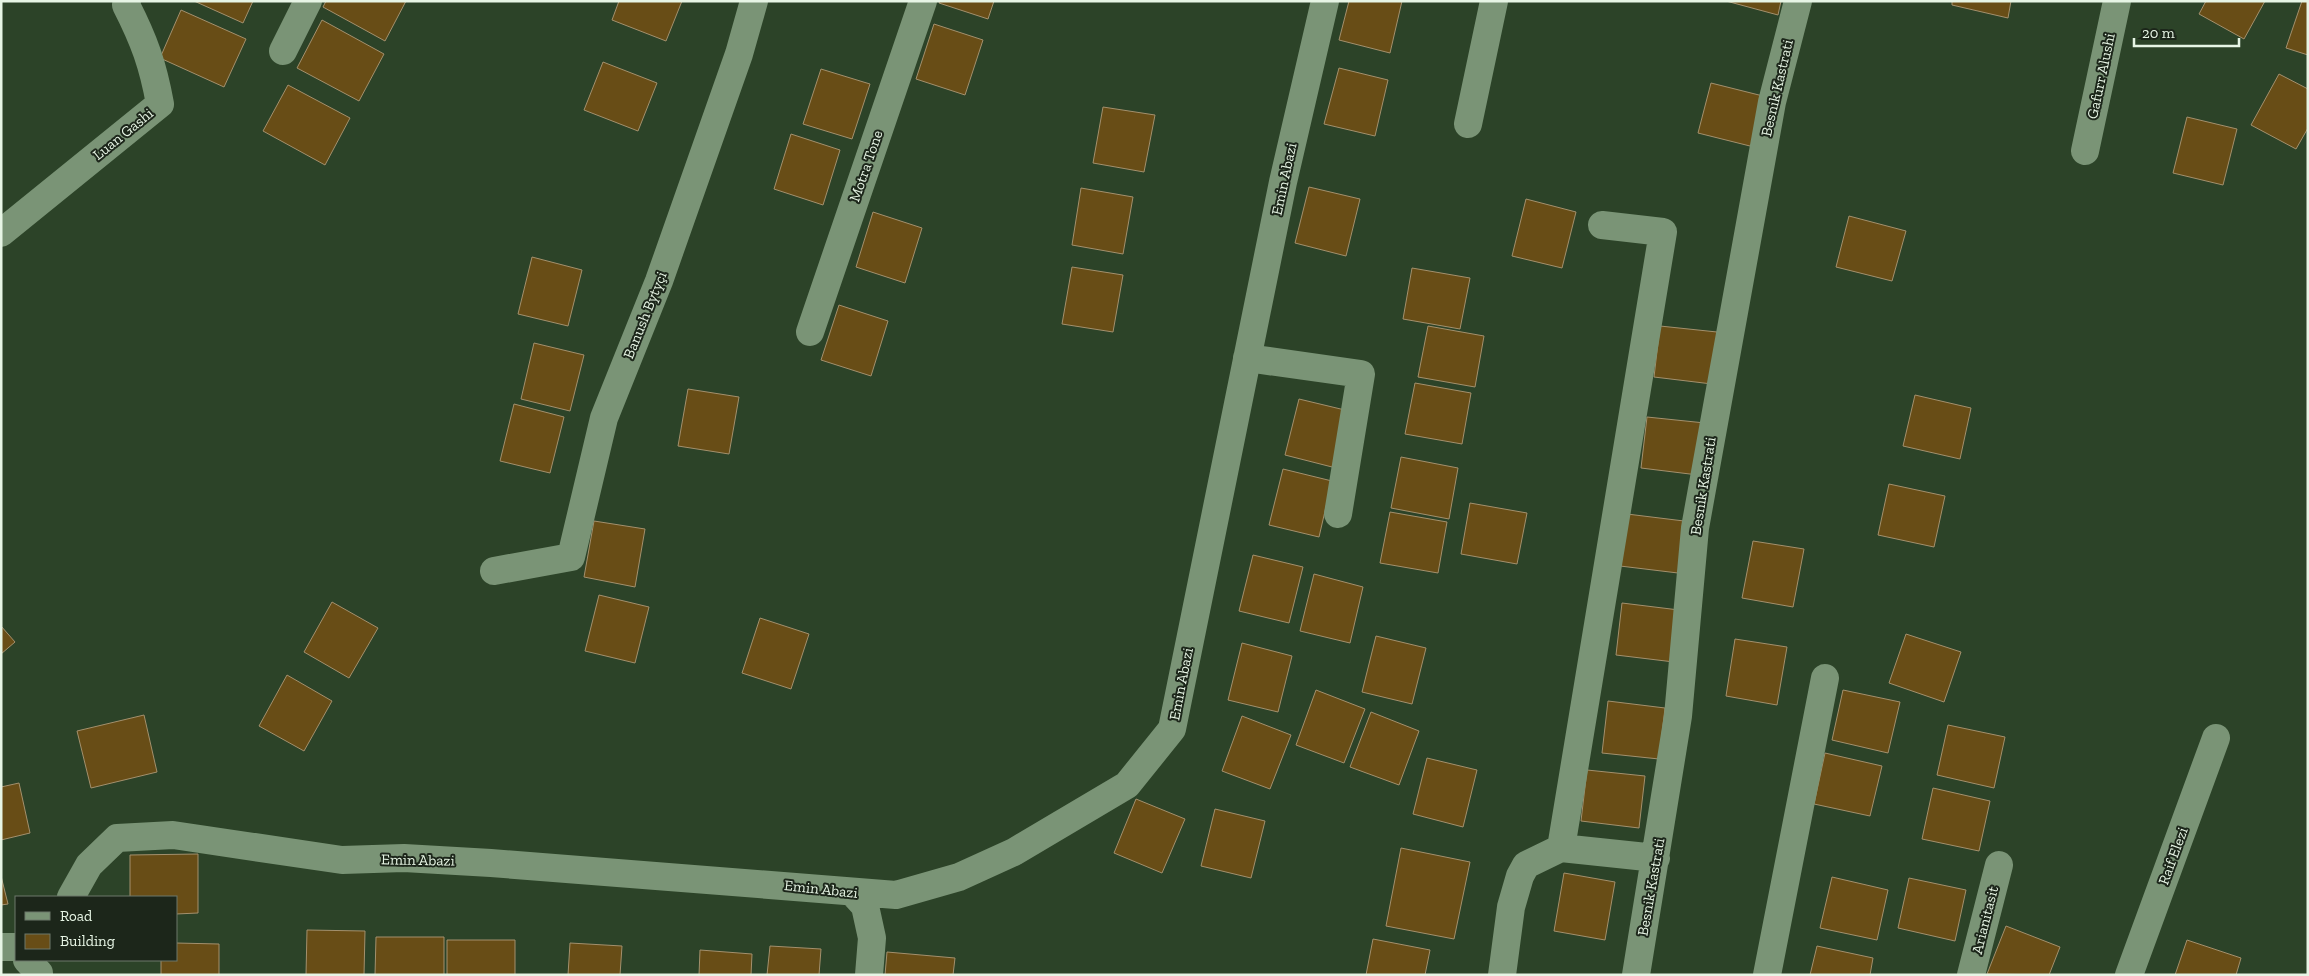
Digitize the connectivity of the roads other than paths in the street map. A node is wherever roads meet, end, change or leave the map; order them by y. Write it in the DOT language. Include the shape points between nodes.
graph roads {
  1 [pos="127,1"];
  2 [pos="308,1"];
  3 [pos="754,1"];
  4 [pos="922,1"];
  5 [pos="1325,1"];
  6 [pos="1494,1"];
  7 [pos="1798,1"];
  8 [pos="2117,1"];
  9 [pos="283,52"];
  10 [pos="1468,124"];
  11 [pos="2084,151"];
  12 [pos="1602,225"];
  13 [pos="1,233"];
  14 [pos="810,332"];
  15 [pos="1247,358"];
  16 [pos="1338,514"];
  17 [pos="494,571"];
  18 [pos="1825,678"];
  19 [pos="2216,738"];
  20 [pos="1561,848"];
  21 [pos="1656,858"];
  22 [pos="1999,865"];
  23 [pos="853,892"];
  24 [pos="72,896"];
  25 [pos="1,947"];
  26 [pos="15,947"];
  27 [pos="869,975"];
  28 [pos="1502,975"];
  29 [pos="1636,975"];
  30 [pos="1767,975"];
  31 [pos="1971,975"];
  32 [pos="2129,975"];
  1 -- 13 [label="street, Luan Gashi" via="153,66 160,104"];
  2 -- 9 [label="street"];
  3 -- 17 [label="street, Banush Bytyçi" via="739,54 659,281 604,418 571,557"];
  4 -- 14 [label="street, Motra Tone"];
  5 -- 15 [label="street, Emin Abazi"];
  6 -- 10 [label="street"];
  7 -- 21 [label="street, Besnik Kastrati" via="1772,102 1695,528 1678,716"];
  8 -- 11 [label="street, Gafurr Alushi"];
  12 -- 20 [label="street" via="1663,232"];
  15 -- 16 [label="street" via="1361,374"];
  15 -- 23 [label="street, Emin Abazi" via="1172,729 1127,785 1014,852 959,877 896,895"];
  18 -- 30 [label="street"];
  19 -- 32 [label="street, Raif Elezi"];
  20 -- 21 [label="street"];
  20 -- 28 [label="street" via="1526,865 1520,876 1511,907"];
  21 -- 29 [label="street, Besnik Kastrati"];
  22 -- 31 [label="street, Arianitasit"];
  23 -- 24 [label="street, Emin Abazi" via="491,862 404,858 342,860 173,835 118,838 88,865"];
  23 -- 27 [label="street" via="866,906 872,938"];
  25 -- 26 [label="street"];
}
